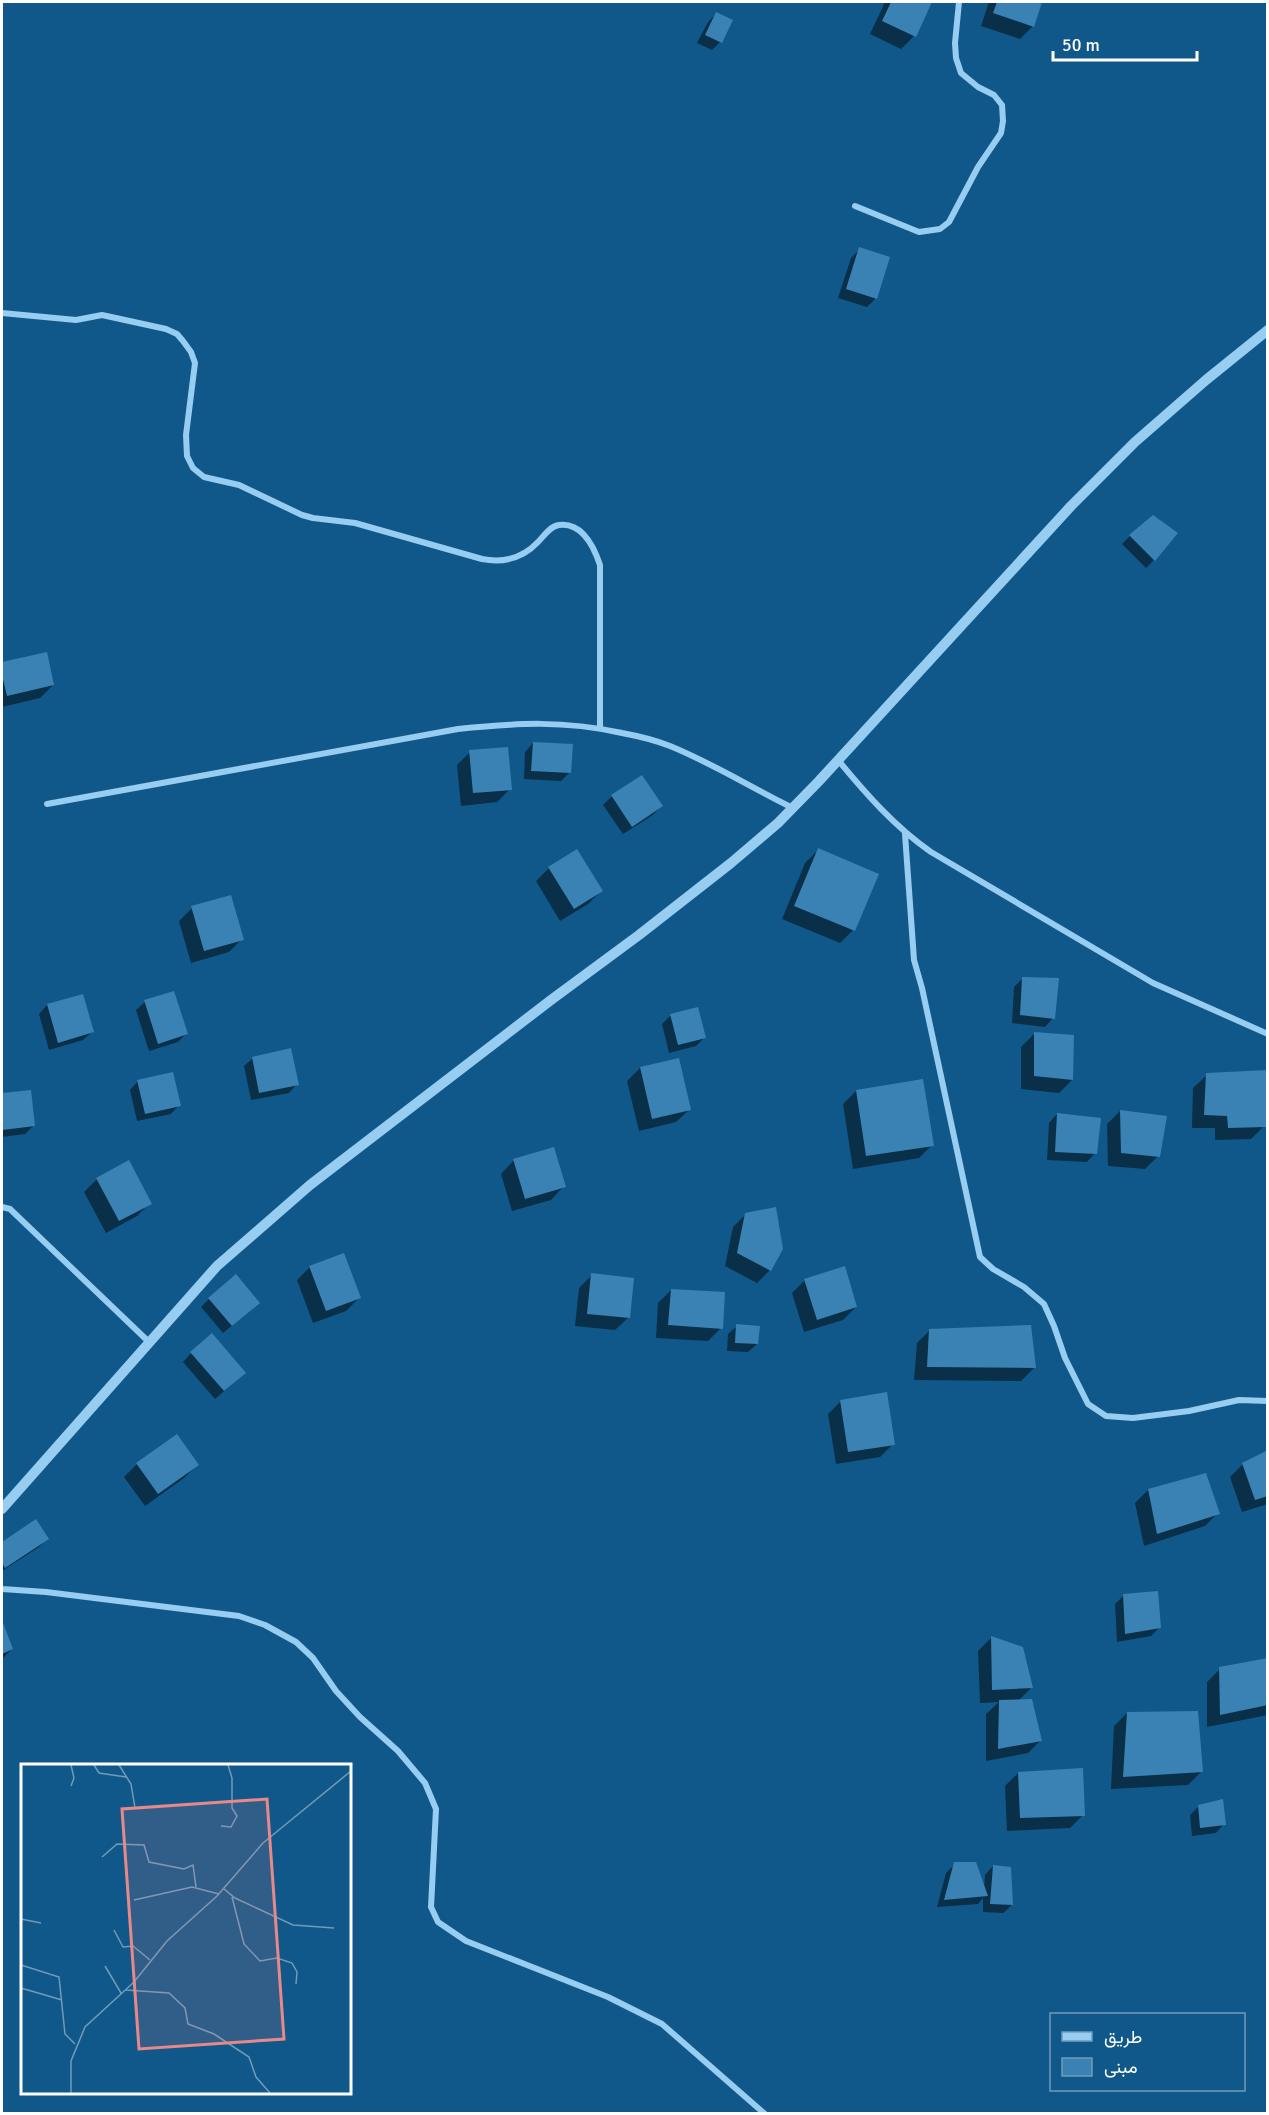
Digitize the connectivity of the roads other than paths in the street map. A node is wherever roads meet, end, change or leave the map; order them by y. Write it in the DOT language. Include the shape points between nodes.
graph roads {
  1 [pos="959,2"];
  2 [pos="855,206"];
  3 [pos="2,314"];
  4 [pos="1268,330"];
  5 [pos="600,728"];
  6 [pos="838,760"];
  7 [pos="47,804"];
  8 [pos="793,808"];
  9 [pos="905,834"];
  10 [pos="1268,1034"];
  11 [pos="2,1207"];
  12 [pos="150,1342"];
  13 [pos="1268,1401"];
  14 [pos="2,1509"];
  15 [pos="2,1589"];
  16 [pos="765,2114"];
  1 -- 2 [label="street" via="955,43 958,66 961,73 1002,105 1001,133 949,222 940,229 919,232"];
  3 -- 5 [label="street" via="76,320 102,315 166,328 177,334 195,363 186,435 187,456 193,468 204,477 238,485 302,515 355,523 498,562 526,552 559,525 583,533 600,565"];
  4 -- 6 [label="street" via="1135,442"];
  5 -- 7 [label="street" via="558,723 458,729"];
  5 -- 8 [label="street" via="670,746"];
  6 -- 8 [label="street"];
  6 -- 9 [label="street"];
  8 -- 12 [label="street" via="649,928 310,1185 217,1266"];
  9 -- 10 [label="street" via="1153,982"];
  9 -- 13 [label="street" via="914,960 980,1257 1044,1304 1088,1404 1106,1416 1134,1418 1239,1400"];
  11 -- 12 [label="street" via="10,1209"];
  12 -- 14 [label="street"];
  15 -- 16 [label="street" via="239,1616 296,1642 314,1658 336,1691 425,1783 436,1809 431,1907 438,1922 466,1941 608,1997 662,2024"];
}
